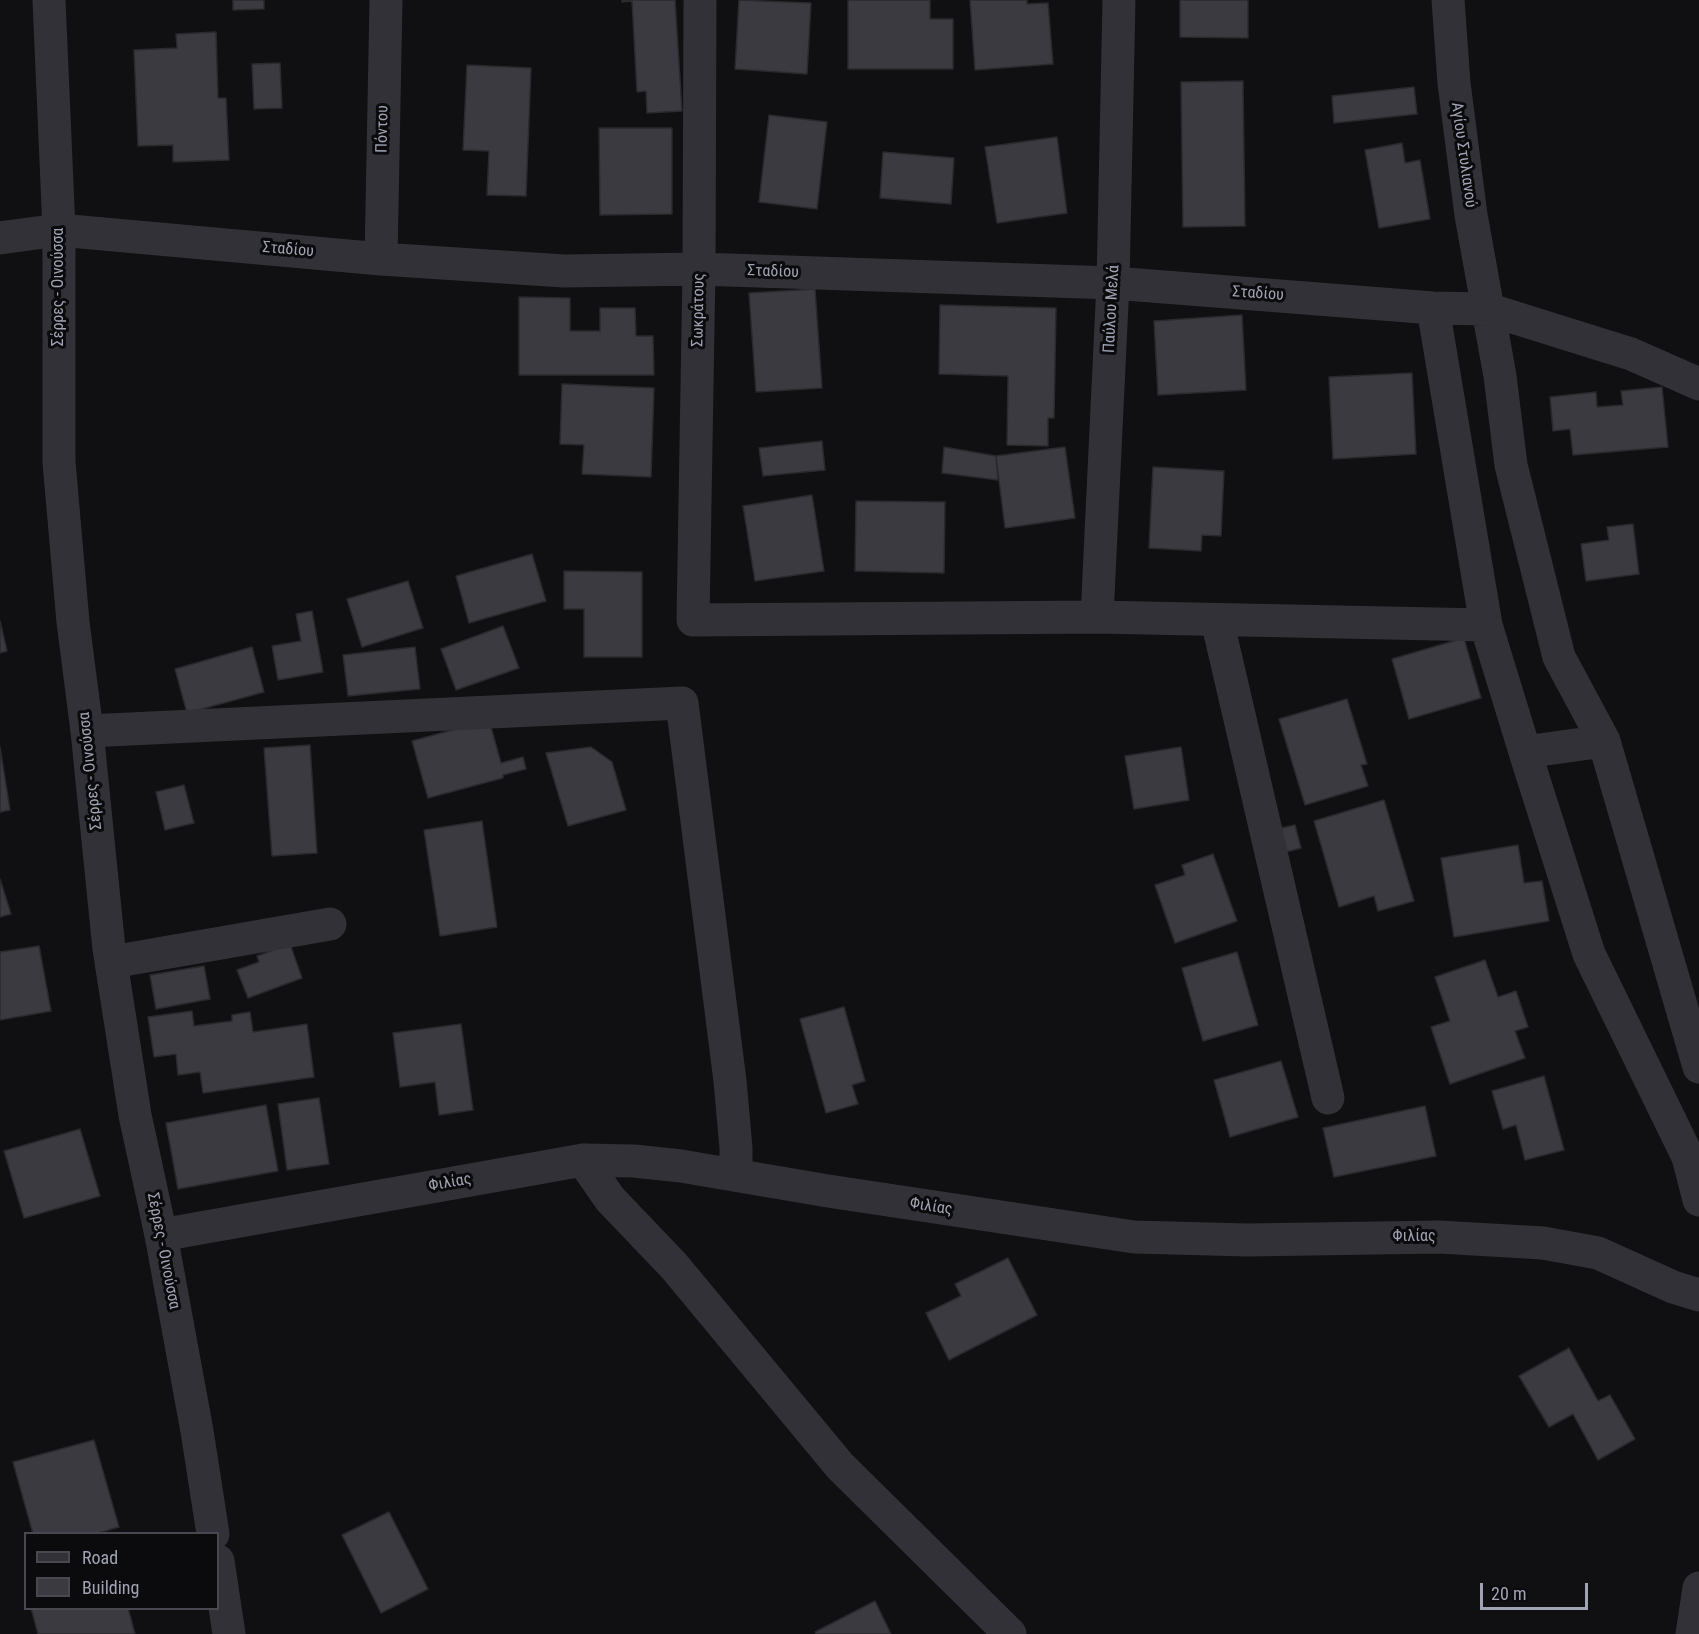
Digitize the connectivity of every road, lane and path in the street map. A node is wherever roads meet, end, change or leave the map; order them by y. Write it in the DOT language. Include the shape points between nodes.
graph roads {
  1 [pos="49,0"];
  2 [pos="386,0"];
  3 [pos="700,0"];
  4 [pos="1119,0"];
  5 [pos="1448,0"];
  6 [pos="59,230"];
  7 [pos="0,238"];
  8 [pos="381,259"];
  9 [pos="699,269"];
  10 [pos="1113,283"];
  11 [pos="1433,308"];
  12 [pos="1487,309"];
  13 [pos="1699,384"];
  14 [pos="1097,617"];
  15 [pos="1217,620"];
  16 [pos="1486,625"];
  17 [pos="87,732"];
  18 [pos="1604,741"];
  19 [pos="1525,752"];
  20 [pos="330,924"];
  21 [pos="112,962"];
  22 [pos="1699,1067"];
  23 [pos="1328,1098"];
  24 [pos="583,1160"];
  25 [pos="736,1175"];
  26 [pos="1699,1200"];
  27 [pos="160,1235"];
  28 [pos="1699,1295"];
  29 [pos="213,1532"];
  30 [pos="219,1568"];
  31 [pos="1699,1588"];
  32 [pos="229,1634"];
  33 [pos="1010,1634"];
  34 [pos="1692,1634"];
  1 -- 6 [label="street, Σέρρες - Οινούσσα"];
  2 -- 8 [label="street, Πόντου"];
  3 -- 9 [label="street, Σωκράτους"];
  4 -- 10 [label="street, Παύλου Μελά"];
  5 -- 12 [label="street, Αγίου Στυλιανού" via="1454,83"];
  6 -- 7 [label="street, Σταδίου"];
  6 -- 8 [label="street, Σταδίου"];
  6 -- 17 [label="street, Σέρρες - Οινούσσα" via="59,462"];
  8 -- 9 [label="street, Σταδίου" via="564,271"];
  9 -- 10 [label="street, Σταδίου"];
  9 -- 14 [label="street, Σωκράτους" via="693,620"];
  10 -- 11 [label="street, Σταδίου"];
  10 -- 14 [label="street, Παύλου Μελά"];
  11 -- 12 [label="street, Σταδίου"];
  11 -- 16 [label="street"];
  12 -- 13 [label="street, Σταδίου" via="1631,354"];
  12 -- 18 [label="street, Αγίου Στυλιανού" via="1511,465 1559,657"];
  14 -- 15 [label="street"];
  15 -- 16 [label="street"];
  15 -- 23 [label="street"];
  16 -- 19 [label="street"];
  17 -- 21 [label="street, Σέρρες - Οινούσσα"];
  17 -- 25 [label="street" via="682,703 734,1119"];
  18 -- 19 [label="street"];
  18 -- 22 [label="street, Αγίου Στυλιανού"];
  19 -- 26 [label="street" via="1589,954 1688,1157"];
  20 -- 21 [label="street"];
  21 -- 27 [label="street, Σέρρες - Οινούσσα" via="135,1114"];
  24 -- 25 [label="street, Φιλίας" via="634,1161"];
  24 -- 27 [label="street, Φιλίας"];
  24 -- 33 [label="street" via="610,1199 674,1266 840,1466"];
  25 -- 28 [label="street, Φιλίας" via="1134,1237 1248,1240 1439,1237 1543,1243 1598,1253"];
  27 -- 29 [label="street, Σέρρες - Οινούσσα"];
  30 -- 32 [label="street"];
  31 -- 34 [label="street"];
}
